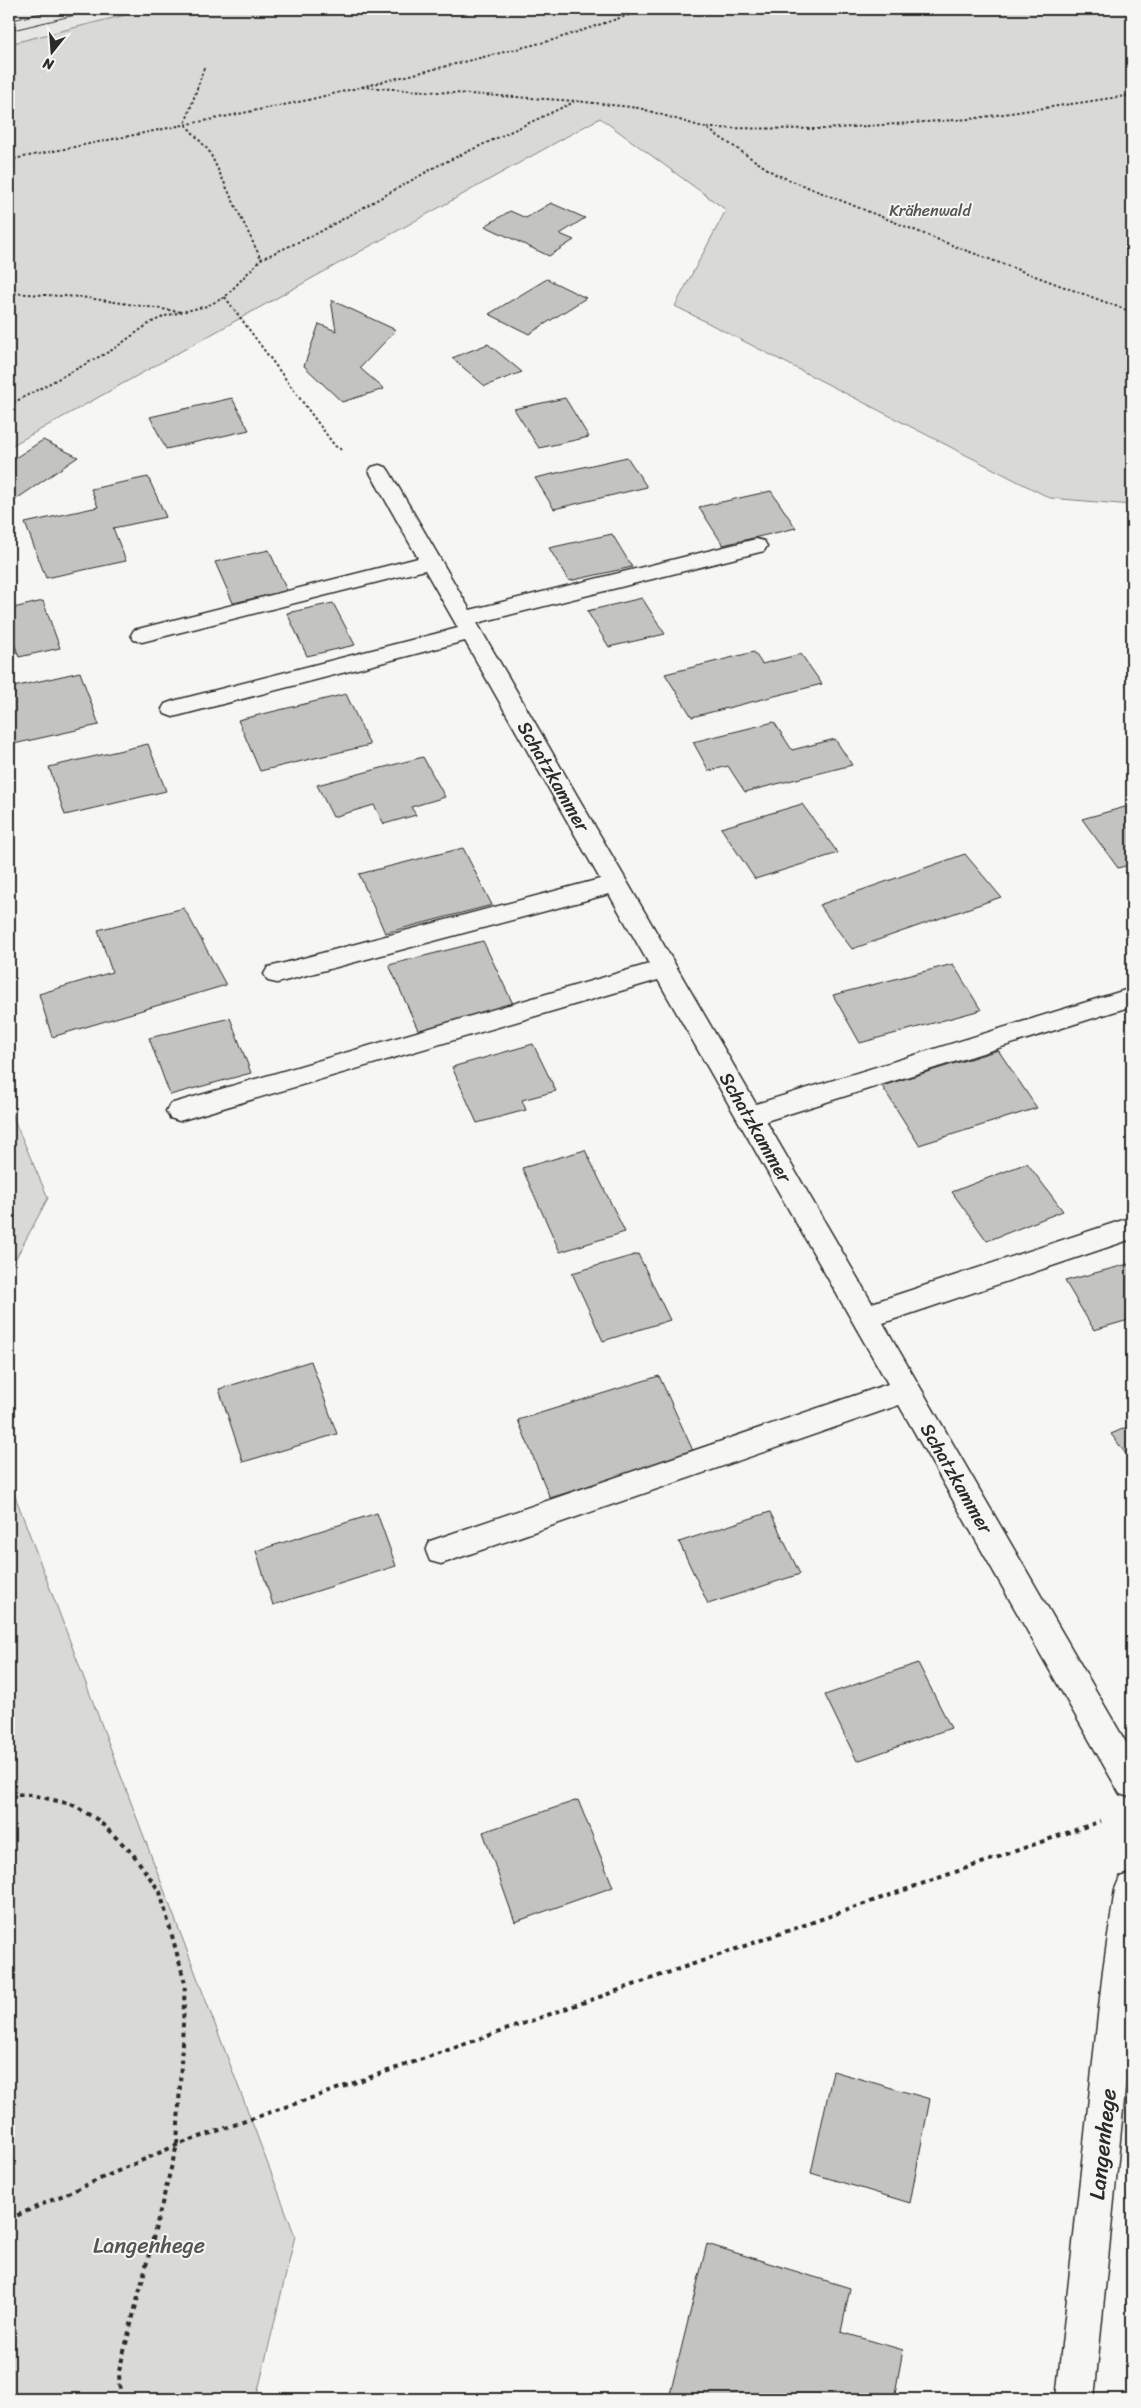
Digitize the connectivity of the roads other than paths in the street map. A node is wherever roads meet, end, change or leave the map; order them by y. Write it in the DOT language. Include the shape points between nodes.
graph roads {
  1 [pos="379,471"];
  2 [pos="756,546"];
  3 [pos="431,562"];
  4 [pos="468,626"];
  5 [pos="142,635"];
  6 [pos="173,709"];
  7 [pos="616,883"];
  8 [pos="665,969"];
  9 [pos="277,974"];
  10 [pos="1132,997"];
  11 [pos="179,1111"];
  12 [pos="749,1116"];
  13 [pos="1132,1228"];
  14 [pos="865,1317"];
  15 [pos="907,1390"];
  16 [pos="441,1551"];
  17 [pos="1132,1783"];
  18 [pos="1132,1888"];
  19 [pos="1075,2399"];
  1 -- 3 [label="street, Schatzkammer"];
  2 -- 4 [label="street"];
  3 -- 4 [label="street, Schatzkammer"];
  3 -- 5 [label="street"];
  4 -- 6 [label="street"];
  4 -- 7 [label="street, Schatzkammer"];
  7 -- 8 [label="street, Schatzkammer"];
  7 -- 9 [label="street"];
  8 -- 11 [label="street"];
  8 -- 12 [label="street, Schatzkammer"];
  10 -- 12 [label="street"];
  12 -- 14 [label="street, Schatzkammer"];
  13 -- 14 [label="street"];
  14 -- 15 [label="street, Schatzkammer"];
  15 -- 16 [label="street"];
  15 -- 17 [label="street, Schatzkammer"];
  18 -- 19 [label="street, Langenhege" via="1120,1970"];
}
